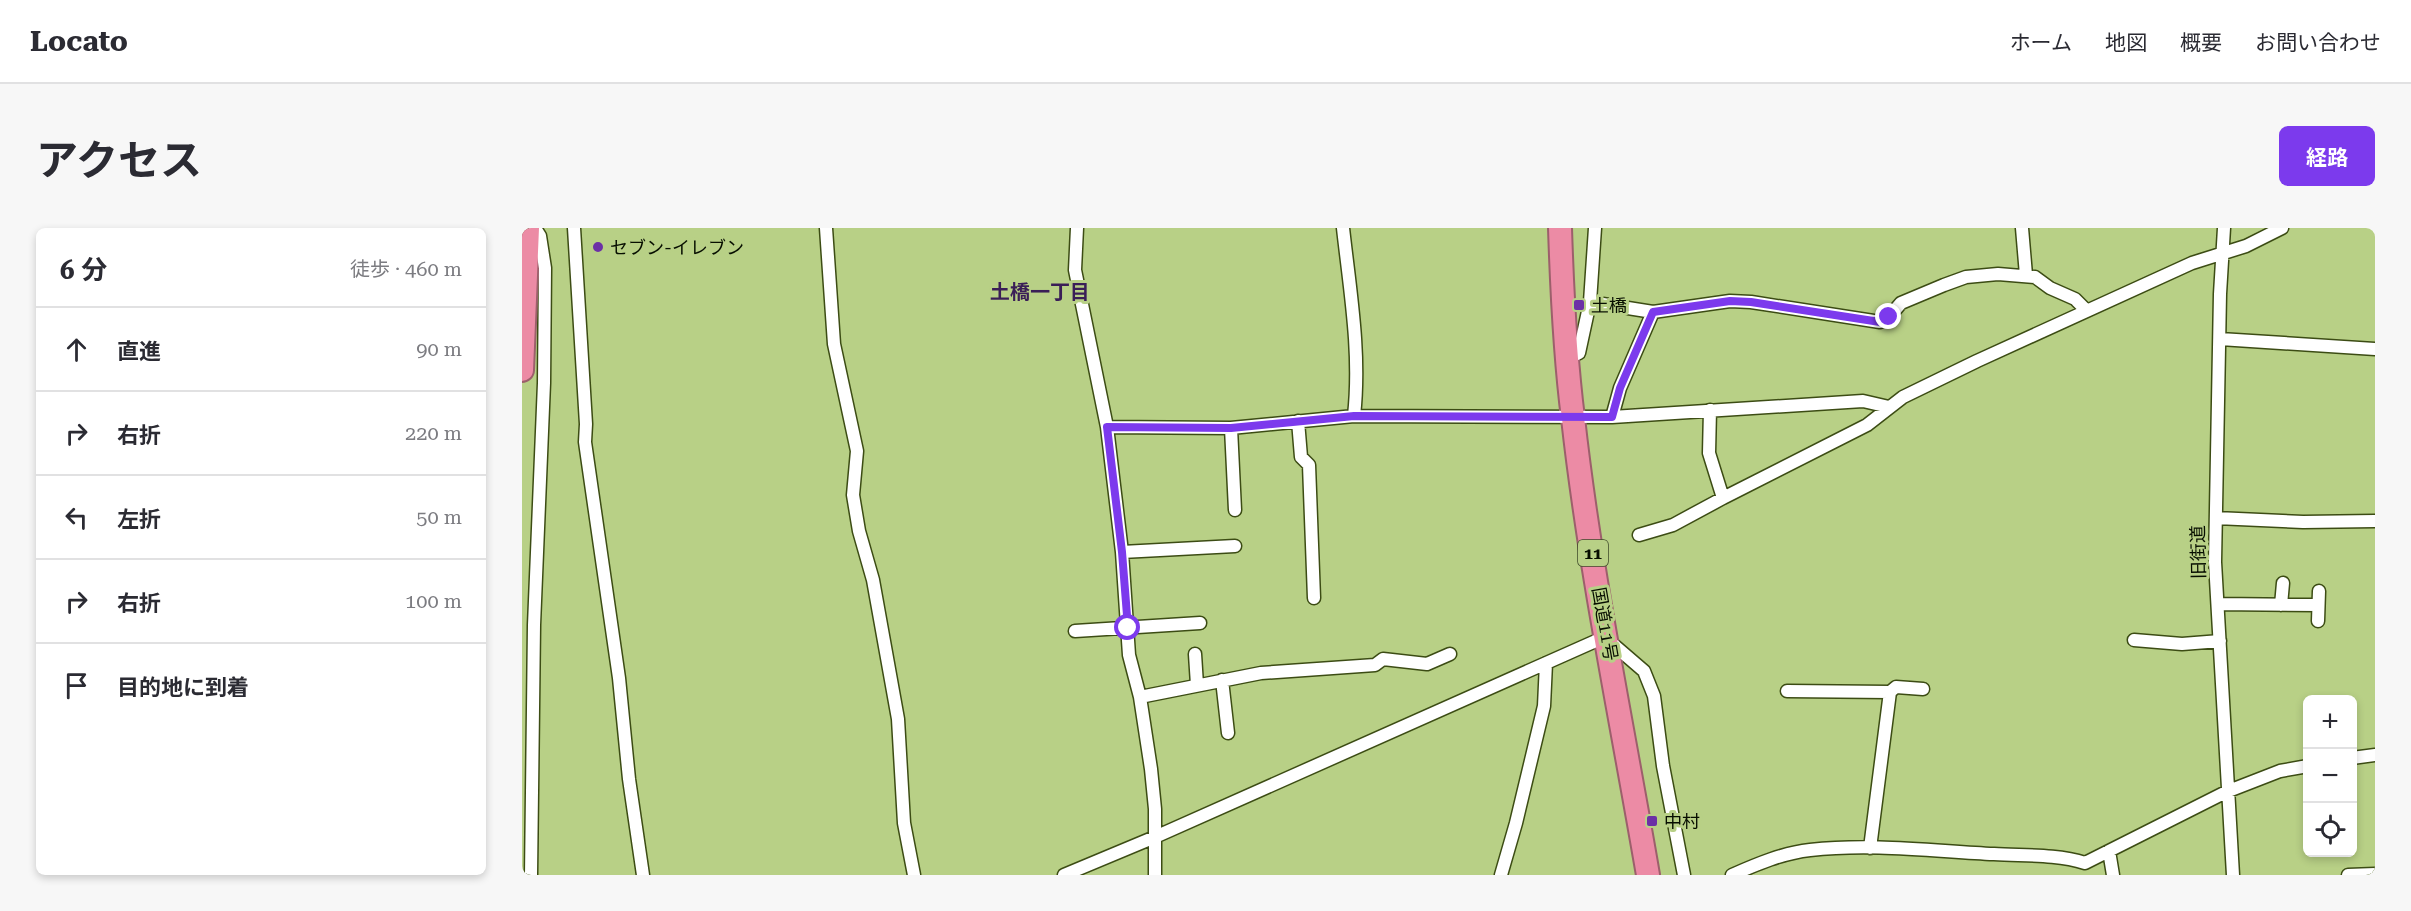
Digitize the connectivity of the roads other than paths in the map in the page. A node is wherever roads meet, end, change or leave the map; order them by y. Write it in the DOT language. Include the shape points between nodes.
graph roads {
  1 [pos="528,228"];
  2 [pos="535,228"];
  3 [pos="574,228"];
  4 [pos="826,228"];
  5 [pos="1077,228"];
  6 [pos="1343,228"];
  7 [pos="1560,228"];
  8 [pos="1595,228"];
  9 [pos="2022,228"];
  10 [pos="2224,228"];
  11 [pos="2282,228"];
  12 [pos="2223,252"];
  13 [pos="2026,275"];
  14 [pos="1590,302"];
  15 [pos="2086,310"];
  16 [pos="1653,312"];
  17 [pos="2220,339"];
  18 [pos="2375,349"];
  19 [pos="1568,357"];
  20 [pos="522,370"];
  21 [pos="1889,407"];
  22 [pos="1710,410"];
  23 [pos="1354,416"];
  24 [pos="1612,417"];
  25 [pos="1573,418"];
  26 [pos="1298,421"];
  27 [pos="1107,427"];
  28 [pos="1231,428"];
  29 [pos="1723,498"];
  30 [pos="1235,510"];
  31 [pos="2216,518"];
  32 [pos="2375,520"];
  33 [pos="1638,535"];
  34 [pos="1235,546"];
  35 [pos="1122,552"];
  36 [pos="2283,583"];
  37 [pos="2319,591"];
  38 [pos="1314,598"];
  39 [pos="2218,604"];
  40 [pos="2281,605"];
  41 [pos="2318,605"];
  42 [pos="2318,621"];
  43 [pos="1200,623"];
  44 [pos="1128,628"];
  45 [pos="1075,631"];
  46 [pos="1607,638"];
  47 [pos="2134,640"];
  48 [pos="2220,641"];
  49 [pos="1195,654"];
  50 [pos="1450,654"];
  51 [pos="1546,663"];
  52 [pos="1222,680"];
  53 [pos="1197,685"];
  54 [pos="1923,690"];
  55 [pos="1787,691"];
  56 [pos="1890,692"];
  57 [pos="1140,697"];
  58 [pos="1228,733"];
  59 [pos="2375,755"];
  60 [pos="2357,757"];
  61 [pos="2303,767"];
  62 [pos="2226,792"];
  63 [pos="1155,837"];
  64 [pos="1870,848"];
  65 [pos="2109,850"];
  66 [pos="2375,874"];
  67 [pos="531,875"];
  68 [pos="643,875"];
  69 [pos="914,875"];
  70 [pos="1064,875"];
  71 [pos="1155,875"];
  72 [pos="1501,875"];
  73 [pos="1648,875"];
  74 [pos="1684,875"];
  75 [pos="1732,875"];
  76 [pos="2113,875"];
  77 [pos="2233,875"];
  78 [pos="2348,875"];
  79 [pos="2361,875"];
  1 -- 20 [label="highway"];
  2 -- 67 [label="street" via="540,236 545,280"];
  3 -- 68 [label="street" via="585,442"];
  4 -- 69 [label="street" via="834,344 856,451 853,495 898,719 904,823"];
  5 -- 27 [label="street" via="1075,270"];
  6 -- 23 [label="street" via="1357,353"];
  7 -- 19 [label="highway, 国道11号 / 11"];
  8 -- 14 [label="street"];
  9 -- 13 [label="street"];
  10 -- 12 [label="street, 旧街道"];
  11 -- 12 [label="street" via="2246,246"];
  12 -- 15 [label="street"];
  12 -- 17 [label="street, 旧街道"];
  13 -- 15 [label="street" via="2075,299"];
  13 -- 16 [label="street" via="1966,277 1901,303 1880,322 1730,301"];
  14 -- 16 [label="street"];
  14 -- 19 [label="street" via="1579,352"];
  15 -- 21 [label="street"];
  16 -- 24 [label="street" via="1620,388"];
  17 -- 18 [label="street"];
  17 -- 31 [label="street, 旧街道"];
  19 -- 25 [label="highway, 国道11号 / 11"];
  21 -- 22 [label="street" via="1863,401"];
  21 -- 29 [label="street" via="1868,425"];
  22 -- 24 [label="street"];
  22 -- 29 [label="street" via="1709,453"];
  23 -- 25 [label="street"];
  23 -- 26 [label="street"];
  24 -- 25 [label="street"];
  25 -- 46 [label="highway, 国道11号 / 11"];
  26 -- 28 [label="street"];
  26 -- 38 [label="street" via="1302,457 1309,465"];
  27 -- 28 [label="street"];
  27 -- 35 [label="street"];
  28 -- 30 [label="street"];
  29 -- 33 [label="street" via="1673,525"];
  31 -- 32 [label="street"];
  31 -- 39 [label="street, 旧街道"];
  34 -- 35 [label="street"];
  35 -- 44 [label="street"];
  36 -- 40 [label="street"];
  37 -- 41 [label="street"];
  39 -- 40 [label="street"];
  39 -- 48 [label="street, 旧街道"];
  40 -- 41 [label="street"];
  41 -- 42 [label="street"];
  43 -- 44 [label="street"];
  44 -- 45 [label="street"];
  44 -- 57 [label="street" via="1129,655"];
  46 -- 51 [label="street"];
  46 -- 73 [label="highway, 国道11号 / 11"];
  46 -- 74 [label="street" via="1644,671 1654,696"];
  47 -- 48 [label="street" via="2182,644"];
  48 -- 62 [label="street, 旧街道"];
  49 -- 53 [label="street"];
  50 -- 52 [label="street" via="1426,664 1383,659 1375,665 1261,673"];
  51 -- 63 [label="street"];
  51 -- 72 [label="street" via="1544,706"];
  52 -- 53 [label="street"];
  52 -- 58 [label="street"];
  53 -- 57 [label="street"];
  54 -- 56 [label="street" via="1896,687"];
  55 -- 56 [label="street"];
  56 -- 64 [label="street"];
  57 -- 63 [label="street" via="1151,769"];
  59 -- 60 [label="street"];
  61 -- 62 [label="street" via="2280,771"];
  62 -- 65 [label="street"];
  62 -- 77 [label="street, 旧街道"];
  63 -- 70 [label="street"];
  63 -- 71 [label="street"];
  64 -- 65 [label="street" via="2047,856 2085,863"];
  64 -- 75 [label="street" via="1810,850 1766,860"];
  65 -- 76 [label="street"];
  66 -- 79 [label="street"];
  78 -- 79 [label="street"];
}
